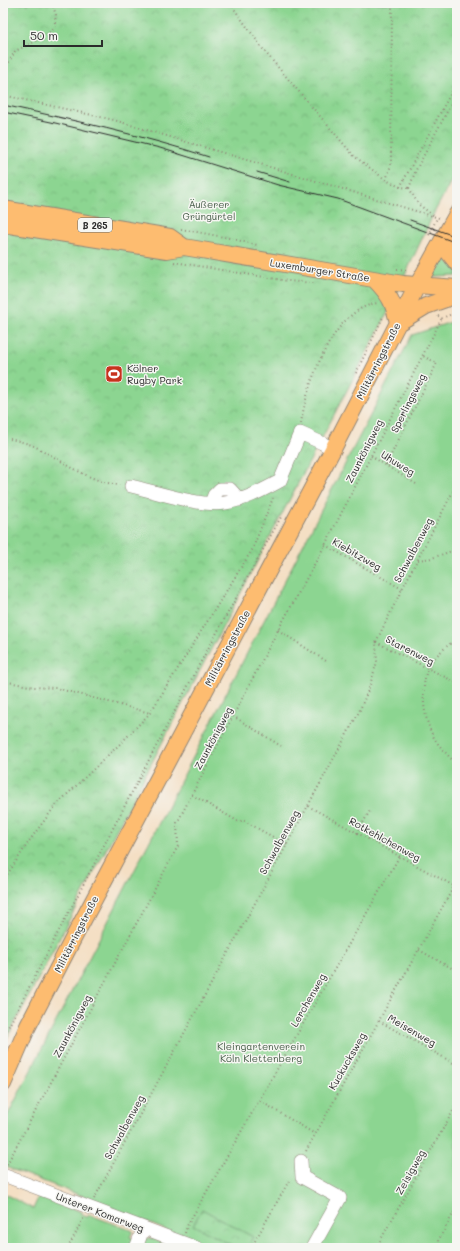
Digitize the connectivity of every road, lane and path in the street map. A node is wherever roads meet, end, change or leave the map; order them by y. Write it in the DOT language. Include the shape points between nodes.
graph roads {
  1 [pos="52,3"];
  2 [pos="230,3"];
  3 [pos="392,3"];
  4 [pos="3,73"];
  5 [pos="457,82"];
  6 [pos="457,94"];
  7 [pos="3,96"];
  8 [pos="386,180"];
  9 [pos="400,187"];
  10 [pos="409,188"];
  11 [pos="3,209"];
  12 [pos="457,214"];
  13 [pos="3,224"];
  14 [pos="177,228"];
  15 [pos="441,243"];
  16 [pos="184,246"];
  17 [pos="258,246"];
  18 [pos="457,262"];
  19 [pos="390,269"];
  20 [pos="409,271"];
  21 [pos="375,280"];
  22 [pos="417,286"];
  23 [pos="457,288"];
  24 [pos="457,295"];
  25 [pos="387,301"];
  26 [pos="442,318"];
  27 [pos="398,323"];
  28 [pos="423,356"];
  29 [pos="354,379"];
  30 [pos="300,433"];
  31 [pos="10,439"];
  32 [pos="333,449"];
  33 [pos="371,456"];
  34 [pos="386,465"];
  35 [pos="280,481"];
  36 [pos="416,484"];
  37 [pos="457,484"];
  38 [pos="131,486"];
  39 [pos="284,512"];
  40 [pos="325,545"];
  41 [pos="457,549"];
  42 [pos="418,560"];
  43 [pos="402,589"];
  44 [pos="278,630"];
  45 [pos="457,639"];
  46 [pos="376,642"];
  47 [pos="326,661"];
  48 [pos="428,668"];
  49 [pos="3,681"];
  50 [pos="457,683"];
  51 [pos="150,713"];
  52 [pos="233,716"];
  53 [pos="282,746"];
  54 [pos="457,765"];
  55 [pos="192,795"];
  56 [pos="308,806"];
  57 [pos="371,809"];
  58 [pos="357,833"];
  59 [pos="287,844"];
  60 [pos="399,856"];
  61 [pos="3,881"];
  62 [pos="457,881"];
  63 [pos="454,886"];
  64 [pos="419,950"];
  65 [pos="457,971"];
  66 [pos="379,1020"];
  67 [pos="3,1037"];
  68 [pos="457,1065"];
  69 [pos="3,1084"];
  70 [pos="260,1101"];
  71 [pos="457,1104"];
  72 [pos="315,1134"];
  73 [pos="301,1161"];
  74 [pos="5,1170"];
  75 [pos="93,1200"];
  76 [pos="457,1207"];
  77 [pos="85,1216"];
  78 [pos="143,1229"];
  79 [pos="185,1234"];
  80 [pos="68,1248"];
  81 [pos="136,1248"];
  82 [pos="197,1248"];
  83 [pos="251,1248"];
  84 [pos="312,1248"];
  85 [pos="376,1248"];
  86 [pos="434,1248"];
  1 -- 4 [label="path" via="56,15 54,28 16,51"];
  2 -- 8 [label="path" via="265,52 354,156"];
  3 -- 8 [label="path" via="391,165"];
  5 -- 9 [label="path"];
  6 -- 10 [label="path"];
  7 -- 10 [label="path" via="114,120 437,218 418,204"];
  8 -- 9 [label="path"];
  9 -- 10 [label="path"];
  11 -- 16 [label="main road, Luxemburger Straße / B 265" via="170,237"];
  12 -- 15 [label="main road, Militärringstraße"];
  13 -- 16 [label="main road, Luxemburger Straße / B 265" via="167,250"];
  14 -- 17 [label="path"];
  15 -- 18 [label="main road"];
  15 -- 22 [label="main road, Militärringstraße"];
  16 -- 21 [label="main road, Luxemburger Straße / B 265"];
  19 -- 20 [label="path"];
  21 -- 22 [label="main road, Luxemburger Straße / B 265"];
  21 -- 25 [label="main road" via="388,293"];
  22 -- 23 [label="main road, Luxemburger Straße / B 265"];
  22 -- 27 [label="main road, Militärringstraße"];
  24 -- 27 [label="main road" via="426,306"];
  25 -- 27 [label="main road" via="396,311"];
  25 -- 29 [label="path"];
  25 -- 30 [label="path" via="362,307 347,318 338,329 310,384"];
  26 -- 28 [label="path, Zaunkönigweg"];
  27 -- 32 [label="main road, Militärringstraße"];
  28 -- 33 [label="path, Zaunkönigweg"];
  28 -- 34 [label="path, Sperlingsweg" via="437,363"];
  30 -- 32 [label="street"];
  30 -- 35 [label="street"];
  31 -- 38 [label="path" via="35,447 82,474 114,484"];
  32 -- 69 [label="main road, Militärringstraße" via="28,1026"];
  33 -- 34 [label="path, Uhuweg"];
  33 -- 40 [label="path, Zaunkönigweg"];
  34 -- 36 [label="path, Uhuweg"];
  35 -- 38 [label="street" via="240,500 224,504 194,501"];
  35 -- 51 [label="path" via="252,550"];
  37 -- 42 [label="path, Schwalbenweg"];
  39 -- 67 [label="path" via="199,665"];
  40 -- 43 [label="path, Kiebitzweg"];
  40 -- 44 [label="path, Zaunkönigweg"];
  41 -- 42 [label="path"];
  42 -- 43 [label="path, Schwalbenweg"];
  43 -- 46 [label="path, Schwalbenweg"];
  44 -- 47 [label="path"];
  44 -- 52 [label="path, Zaunkönigweg"];
  45 -- 48 [label="path" via="449,644"];
  46 -- 48 [label="path, Starenweg"];
  46 -- 56 [label="path, Schwalbenweg" via="377,662 369,688 359,712"];
  48 -- 50 [label="path, Starenweg"];
  48 -- 54 [label="path" via="424,700 426,718 432,734"];
  49 -- 51 [label="path" via="56,688"];
  51 -- 61 [label="path" via="56,806 32,836"];
  52 -- 53 [label="path"];
  52 -- 55 [label="path, Zaunkönigweg"];
  55 -- 59 [label="path" via="239,822 243,820"];
  55 -- 74 [label="path, Zaunkönigweg" via="177,823 178,846"];
  56 -- 58 [label="path, Rotkehlchenweg"];
  56 -- 59 [label="path, Schwalbenweg"];
  57 -- 58 [label="path"];
  58 -- 60 [label="path, Rotkehlchenweg"];
  59 -- 75 [label="path, Schwalbenweg"];
  60 -- 63 [label="path, Rotkehlchenweg"];
  60 -- 70 [label="path, Lerchenweg"];
  62 -- 63 [label="path, Kuckucksweg"];
  63 -- 64 [label="path, Kuckucksweg"];
  64 -- 65 [label="path"];
  64 -- 66 [label="path, Kuckucksweg"];
  66 -- 68 [label="path, Meisenweg"];
  66 -- 72 [label="path, Kuckucksweg"];
  70 -- 72 [label="path"];
  70 -- 79 [label="path, Lerchenweg" via="187,1226"];
  71 -- 85 [label="path, Zeisigweg"];
  72 -- 73 [label="path, Kuckucksweg"];
  73 -- 83 [label="path, Kuckucksweg"];
  73 -- 84 [label="street" via="302,1177 340,1198"];
  74 -- 78 [label="street, Unterer Komarweg"];
  76 -- 86 [label="path"];
  77 -- 80 [label="path"];
  78 -- 81 [label="street"];
  78 -- 82 [label="street, Unterer Komarweg"];
}
